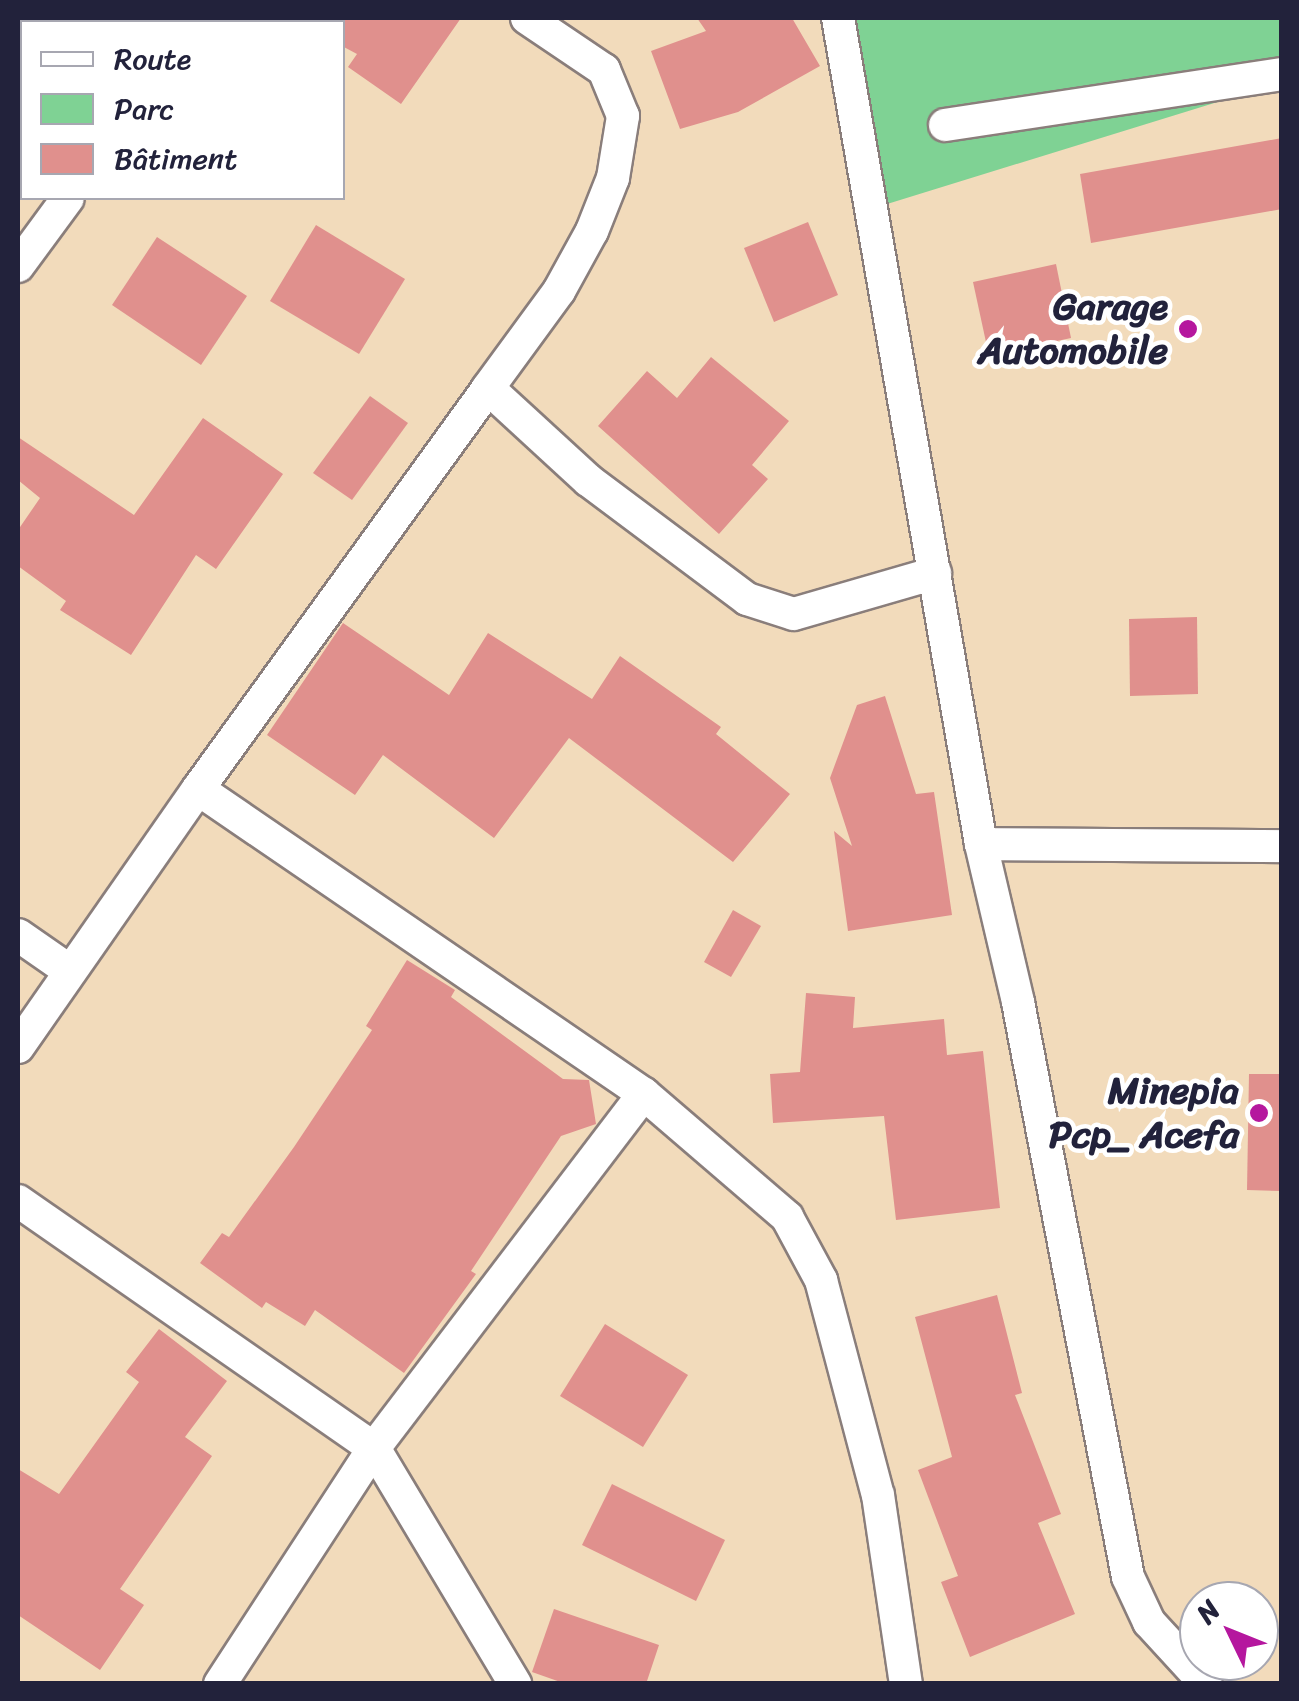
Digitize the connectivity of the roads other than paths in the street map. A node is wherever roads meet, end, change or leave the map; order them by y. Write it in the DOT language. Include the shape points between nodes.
graph roads {
  1 [pos="527,18"];
  2 [pos="838,18"];
  3 [pos="1282,74"];
  4 [pos="944,124"];
  5 [pos="67,200"];
  6 [pos="18,266"];
  7 [pos="488,388"];
  8 [pos="935,573"];
  9 [pos="198,789"];
  10 [pos="981,844"];
  11 [pos="1282,846"];
  12 [pos="18,935"];
  13 [pos="67,969"];
  14 [pos="18,1047"];
  15 [pos="644,1094"];
  16 [pos="18,1201"];
  17 [pos="374,1448"];
  18 [pos="220,1684"];
  19 [pos="515,1684"];
  20 [pos="906,1684"];
  21 [pos="1206,1684"];
  1 -- 7 [label="street" via="604,70 623,116 613,178 592,231 559,291"];
  2 -- 8 [label="street"];
  3 -- 4 [label="street"];
  5 -- 6 [label="street"];
  7 -- 8 [label="street" via="588,480 747,599 794,614"];
  7 -- 9 [label="street"];
  8 -- 10 [label="street"];
  9 -- 13 [label="street"];
  9 -- 15 [label="street"];
  10 -- 11 [label="street"];
  10 -- 21 [label="street" via="1018,1002 1128,1577 1148,1622"];
  12 -- 13 [label="street"];
  13 -- 14 [label="street"];
  15 -- 17 [label="street"];
  15 -- 20 [label="street" via="787,1217 822,1280 878,1495"];
  16 -- 17 [label="street"];
  17 -- 18 [label="street"];
  17 -- 19 [label="street"];
}
